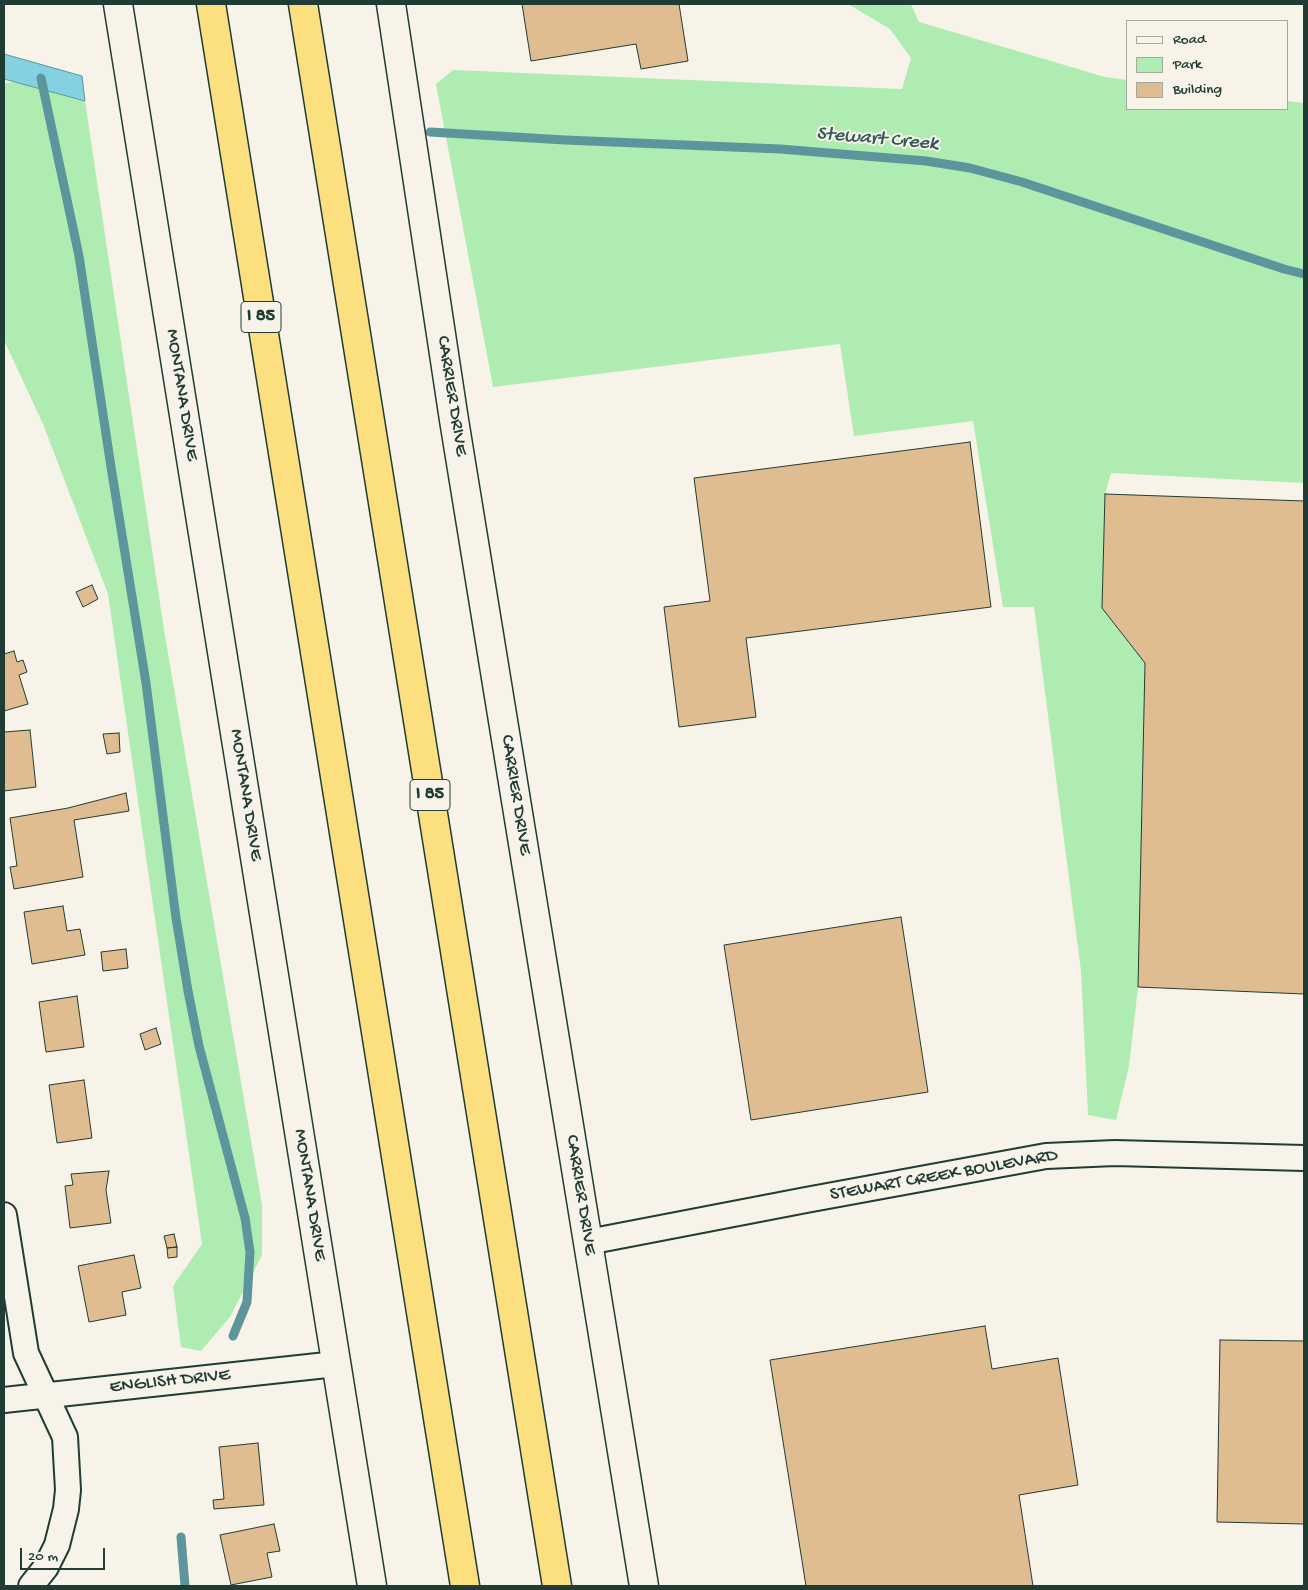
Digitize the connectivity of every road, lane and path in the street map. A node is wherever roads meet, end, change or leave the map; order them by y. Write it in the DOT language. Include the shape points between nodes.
graph roads {
  1 [pos="118,4"];
  2 [pos="211,4"];
  3 [pos="303,4"];
  4 [pos="391,4"];
  5 [pos="1304,1158"];
  6 [pos="4,1215"];
  7 [pos="588,1242"];
  8 [pos="336,1364"];
  9 [pos="46,1395"];
  10 [pos="4,1400"];
  11 [pos="31,1586"];
  12 [pos="372,1586"];
  13 [pos="465,1586"];
  14 [pos="557,1586"];
  15 [pos="644,1586"];
  1 -- 8 [label="street, MONTANA DRIVE"];
  2 -- 13 [label="highway, I 85"];
  3 -- 14 [label="highway, I 85"];
  4 -- 7 [label="street, CARRIER DRIVE" via="454,420"];
  5 -- 7 [label="street, STEWART CREEK BOULEVARD" via="1115,1153 1046,1156"];
  6 -- 9 [label="street" via="26,1353"];
  7 -- 15 [label="street, CARRIER DRIVE"];
  8 -- 9 [label="street, ENGLISH DRIVE"];
  8 -- 12 [label="street, MONTANA DRIVE"];
  9 -- 10 [label="street, ENGLISH DRIVE"];
  9 -- 11 [label="street" via="65,1437 68,1490 57,1545"];
}
